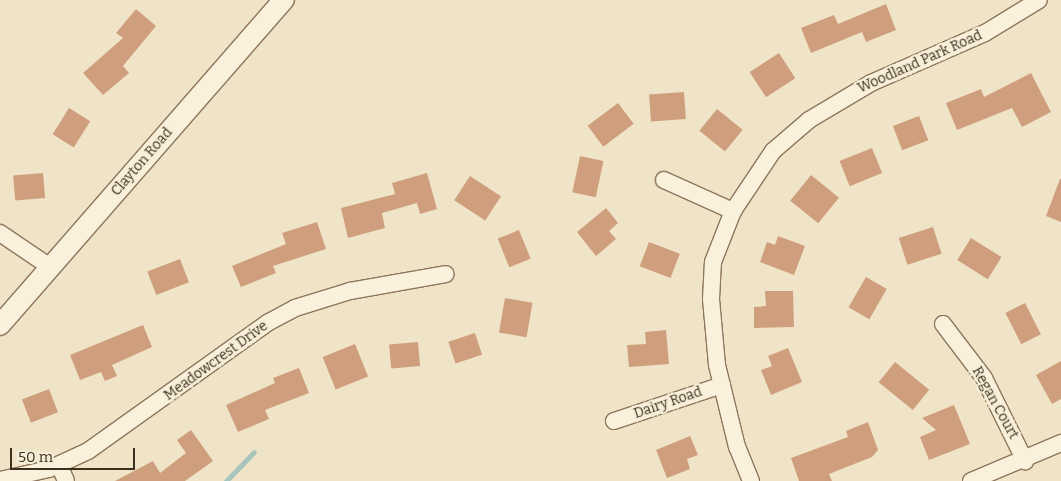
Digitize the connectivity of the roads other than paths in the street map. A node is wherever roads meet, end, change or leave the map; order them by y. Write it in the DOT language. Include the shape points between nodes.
graph roads {
  1 [pos="284,0"];
  2 [pos="1039,0"];
  3 [pos="664,180"];
  4 [pos="733,211"];
  5 [pos="0,233"];
  6 [pos="50,268"];
  7 [pos="446,274"];
  8 [pos="943,324"];
  9 [pos="0,325"];
  10 [pos="722,384"];
  11 [pos="614,421"];
  12 [pos="1061,443"];
  13 [pos="1025,461"];
  14 [pos="59,465"];
  15 [pos="0,480"];
  16 [pos="66,481"];
  17 [pos="751,481"];
  18 [pos="971,481"];
  1 -- 6 [label="street, Clayton Road"];
  2 -- 4 [label="street, Woodland Park Road" via="985,33 871,83 809,120 773,151"];
  3 -- 4 [label="street"];
  4 -- 10 [label="street, Woodland Park Road" via="719,242 710,282 717,365"];
  5 -- 6 [label="street"];
  6 -- 9 [label="street, Clayton Road"];
  7 -- 14 [label="street, Meadowcrest Drive" via="350,291 295,308 269,322 106,440"];
  8 -- 13 [label="street, Regan Court" via="984,378"];
  10 -- 11 [label="street, Dairy Road"];
  10 -- 17 [label="street, Woodland Park Road" via="737,448"];
  12 -- 13 [label="street"];
  13 -- 18 [label="street"];
  14 -- 15 [label="street, Meadowcrest Drive"];
  14 -- 16 [label="street"];
}
